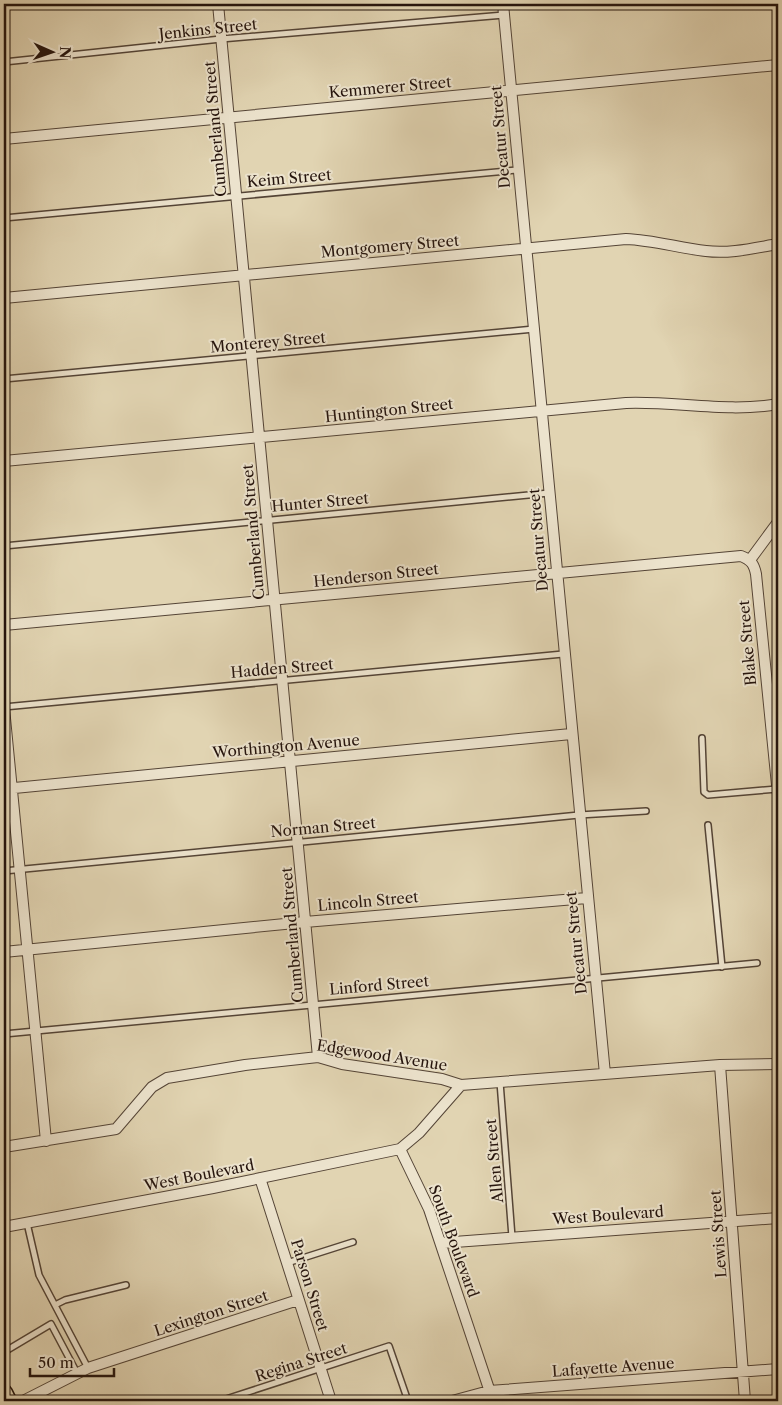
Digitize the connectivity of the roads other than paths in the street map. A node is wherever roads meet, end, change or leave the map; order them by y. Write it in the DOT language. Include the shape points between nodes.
graph roads {
  1 [pos="218,4"];
  2 [pos="503,4"];
  3 [pos="504,15"];
  4 [pos="222,40"];
  5 [pos="4,62"];
  6 [pos="778,65"];
  7 [pos="511,91"];
  8 [pos="229,117"];
  9 [pos="4,139"];
  10 [pos="518,170"];
  11 [pos="236,196"];
  12 [pos="4,218"];
  13 [pos="778,244"];
  14 [pos="526,249"];
  15 [pos="244,274"];
  16 [pos="4,298"];
  17 [pos="534,329"];
  18 [pos="252,356"];
  19 [pos="4,378"];
  20 [pos="778,404"];
  21 [pos="541,410"];
  22 [pos="259,438"];
  23 [pos="4,461"];
  24 [pos="549,493"];
  25 [pos="267,520"];
  26 [pos="778,522"];
  27 [pos="4,546"];
  28 [pos="750,560"];
  29 [pos="556,572"];
  30 [pos="275,600"];
  31 [pos="4,625"];
  32 [pos="563,654"];
  33 [pos="282,680"];
  34 [pos="4,708"];
  35 [pos="571,734"];
  36 [pos="702,738"];
  37 [pos="290,760"];
  38 [pos="777,773"];
  39 [pos="8,788"];
  40 [pos="778,789"];
  41 [pos="778,795"];
  42 [pos="646,812"];
  43 [pos="579,815"];
  44 [pos="708,825"];
  45 [pos="298,842"];
  46 [pos="19,869"];
  47 [pos="4,871"];
  48 [pos="587,898"];
  49 [pos="305,922"];
  50 [pos="27,950"];
  51 [pos="4,952"];
  52 [pos="757,963"];
  53 [pos="722,967"];
  54 [pos="595,978"];
  55 [pos="313,1004"];
  56 [pos="35,1031"];
  57 [pos="4,1034"];
  58 [pos="318,1057"];
  59 [pos="778,1064"];
  60 [pos="720,1065"];
  61 [pos="605,1074"];
  62 [pos="500,1082"];
  63 [pos="461,1085"];
  64 [pos="46,1141"];
  65 [pos="4,1147"];
  66 [pos="400,1149"];
  67 [pos="260,1178"];
  68 [pos="778,1218"];
  69 [pos="732,1221"];
  70 [pos="27,1223"];
  71 [pos="4,1227"];
  72 [pos="512,1237"];
  73 [pos="353,1242"];
  74 [pos="441,1243"];
  75 [pos="287,1263"];
  76 [pos="126,1285"];
  77 [pos="298,1300"];
  78 [pos="55,1305"];
  79 [pos="4,1352"];
  80 [pos="88,1368"];
  81 [pos="320,1369"];
  82 [pos="778,1369"];
  83 [pos="743,1372"];
  84 [pos="77,1374"];
  85 [pos="490,1391"];
  86 [pos="4,1393"];
  87 [pos="8,1401"];
  88 [pos="23,1401"];
  89 [pos="220,1401"];
  90 [pos="331,1401"];
  91 [pos="408,1401"];
  92 [pos="452,1401"];
  93 [pos="493,1401"];
  94 [pos="745,1401"];
  1 -- 4 [label="street, Cumberland Street"];
  2 -- 3 [label="street, Decatur Street"];
  3 -- 4 [label="lane, Jenkins Street"];
  3 -- 7 [label="street, Decatur Street"];
  4 -- 5 [label="lane, Jenkins Street"];
  4 -- 8 [label="street, Cumberland Street"];
  6 -- 7 [label="street, Kemmerer Street"];
  7 -- 8 [label="street, Kemmerer Street"];
  7 -- 10 [label="street, Decatur Street"];
  8 -- 9 [label="street, Kemmerer Street"];
  8 -- 11 [label="street, Cumberland Street"];
  10 -- 11 [label="lane, Keim Street"];
  10 -- 14 [label="street, Decatur Street"];
  11 -- 12 [label="lane, Keim Street"];
  11 -- 15 [label="street, Cumberland Street"];
  13 -- 14 [label="street, Montgomery Street" via="727,252 626,239"];
  14 -- 15 [label="street, Montgomery Street"];
  14 -- 17 [label="street, Decatur Street"];
  15 -- 16 [label="street, Montgomery Street"];
  15 -- 18 [label="street, Cumberland Street"];
  17 -- 18 [label="lane, Monterey Street"];
  17 -- 21 [label="street, Decatur Street"];
  18 -- 19 [label="lane, Monterey Street"];
  18 -- 22 [label="street, Cumberland Street"];
  20 -- 21 [label="street, Huntington Street" via="729,408 626,402"];
  21 -- 22 [label="street, Huntington Street"];
  21 -- 24 [label="street, Decatur Street"];
  22 -- 23 [label="street, Huntington Street"];
  22 -- 25 [label="street, Cumberland Street"];
  24 -- 25 [label="lane, Hunter Street"];
  24 -- 29 [label="street, Decatur Street"];
  25 -- 27 [label="lane, Hunter Street"];
  25 -- 30 [label="street, Cumberland Street"];
  26 -- 28 [label="street"];
  28 -- 29 [label="street, Henderson Street" via="741,556"];
  28 -- 38 [label="street, Blake Street" via="755,566"];
  29 -- 30 [label="street, Henderson Street"];
  29 -- 32 [label="street, Decatur Street"];
  30 -- 31 [label="street, Henderson Street"];
  30 -- 33 [label="street, Cumberland Street"];
  32 -- 33 [label="lane, Hadden Street"];
  32 -- 35 [label="street, Decatur Street"];
  33 -- 34 [label="lane, Hadden Street"];
  33 -- 37 [label="street, Cumberland Street"];
  34 -- 39 [label="street"];
  35 -- 37 [label="street, Worthington Avenue"];
  35 -- 43 [label="street, Decatur Street"];
  36 -- 40 [label="lane" via="704,792 708,795"];
  37 -- 39 [label="street, Worthington Avenue"];
  37 -- 45 [label="street, Cumberland Street"];
  38 -- 40 [label="street, Blake Street"];
  39 -- 46 [label="street"];
  40 -- 41 [label="street, Blake Street"];
  42 -- 43 [label="lane, Norman Street"];
  43 -- 45 [label="lane, Norman Street"];
  43 -- 48 [label="street, Decatur Street"];
  44 -- 53 [label="lane"];
  45 -- 46 [label="lane, Norman Street"];
  45 -- 49 [label="street, Cumberland Street"];
  46 -- 47 [label="lane, Norman Street"];
  46 -- 50 [label="street"];
  48 -- 49 [label="street, Lincoln Street"];
  48 -- 54 [label="street, Decatur Street"];
  49 -- 50 [label="street, Lincoln Street"];
  49 -- 55 [label="street, Cumberland Street"];
  50 -- 51 [label="street, Lincoln Street"];
  50 -- 56 [label="street"];
  52 -- 53 [label="lane, Linford Street"];
  53 -- 54 [label="lane, Linford Street"];
  54 -- 55 [label="lane, Linford Street"];
  54 -- 61 [label="street, Decatur Street"];
  55 -- 56 [label="lane, Linford Street"];
  55 -- 58 [label="street, Cumberland Street"];
  56 -- 57 [label="lane, Linford Street"];
  56 -- 64 [label="street"];
  58 -- 63 [label="street, Edgewood Avenue"];
  58 -- 64 [label="street, Edgewood Avenue" via="167,1078 152,1087 116,1129"];
  59 -- 60 [label="street, Edgewood Avenue"];
  60 -- 61 [label="street, Edgewood Avenue"];
  60 -- 69 [label="street, Lewis Street"];
  61 -- 62 [label="street, Edgewood Avenue"];
  62 -- 63 [label="street, Edgewood Avenue"];
  62 -- 72 [label="lane, Allen Street"];
  63 -- 66 [label="street" via="419,1133"];
  64 -- 65 [label="street, Edgewood Avenue"];
  66 -- 67 [label="street, West Boulevard"];
  66 -- 74 [label="street, South Boulevard"];
  67 -- 70 [label="street, West Boulevard"];
  67 -- 75 [label="street, Parson Street"];
  68 -- 69 [label="street, West Boulevard"];
  69 -- 72 [label="street, West Boulevard"];
  69 -- 83 [label="street, Lewis Street"];
  70 -- 71 [label="street, West Boulevard"];
  70 -- 78 [label="lane" via="38,1275"];
  72 -- 74 [label="street, West Boulevard"];
  73 -- 75 [label="lane"];
  74 -- 85 [label="street, South Boulevard"];
  75 -- 77 [label="street, Parson Street"];
  76 -- 78 [label="lane"];
  77 -- 80 [label="street, Lexington Street"];
  77 -- 81 [label="street, Parson Street"];
  78 -- 80 [label="lane"];
  79 -- 84 [label="lane" via="51,1324"];
  80 -- 84 [label="street, Lexington Street"];
  81 -- 89 [label="lane, Regina Street"];
  81 -- 90 [label="street, Parson Street"];
  81 -- 91 [label="lane, Regina Street" via="389,1346"];
  82 -- 83 [label="street, Lafayette Avenue"];
  83 -- 85 [label="street, Lafayette Avenue"];
  83 -- 94 [label="street, Lewis Street"];
  84 -- 88 [label="street, Lexington Street"];
  85 -- 92 [label="street, Lafayette Avenue"];
  85 -- 93 [label="street, South Boulevard"];
  86 -- 87 [label="main road"];
}
